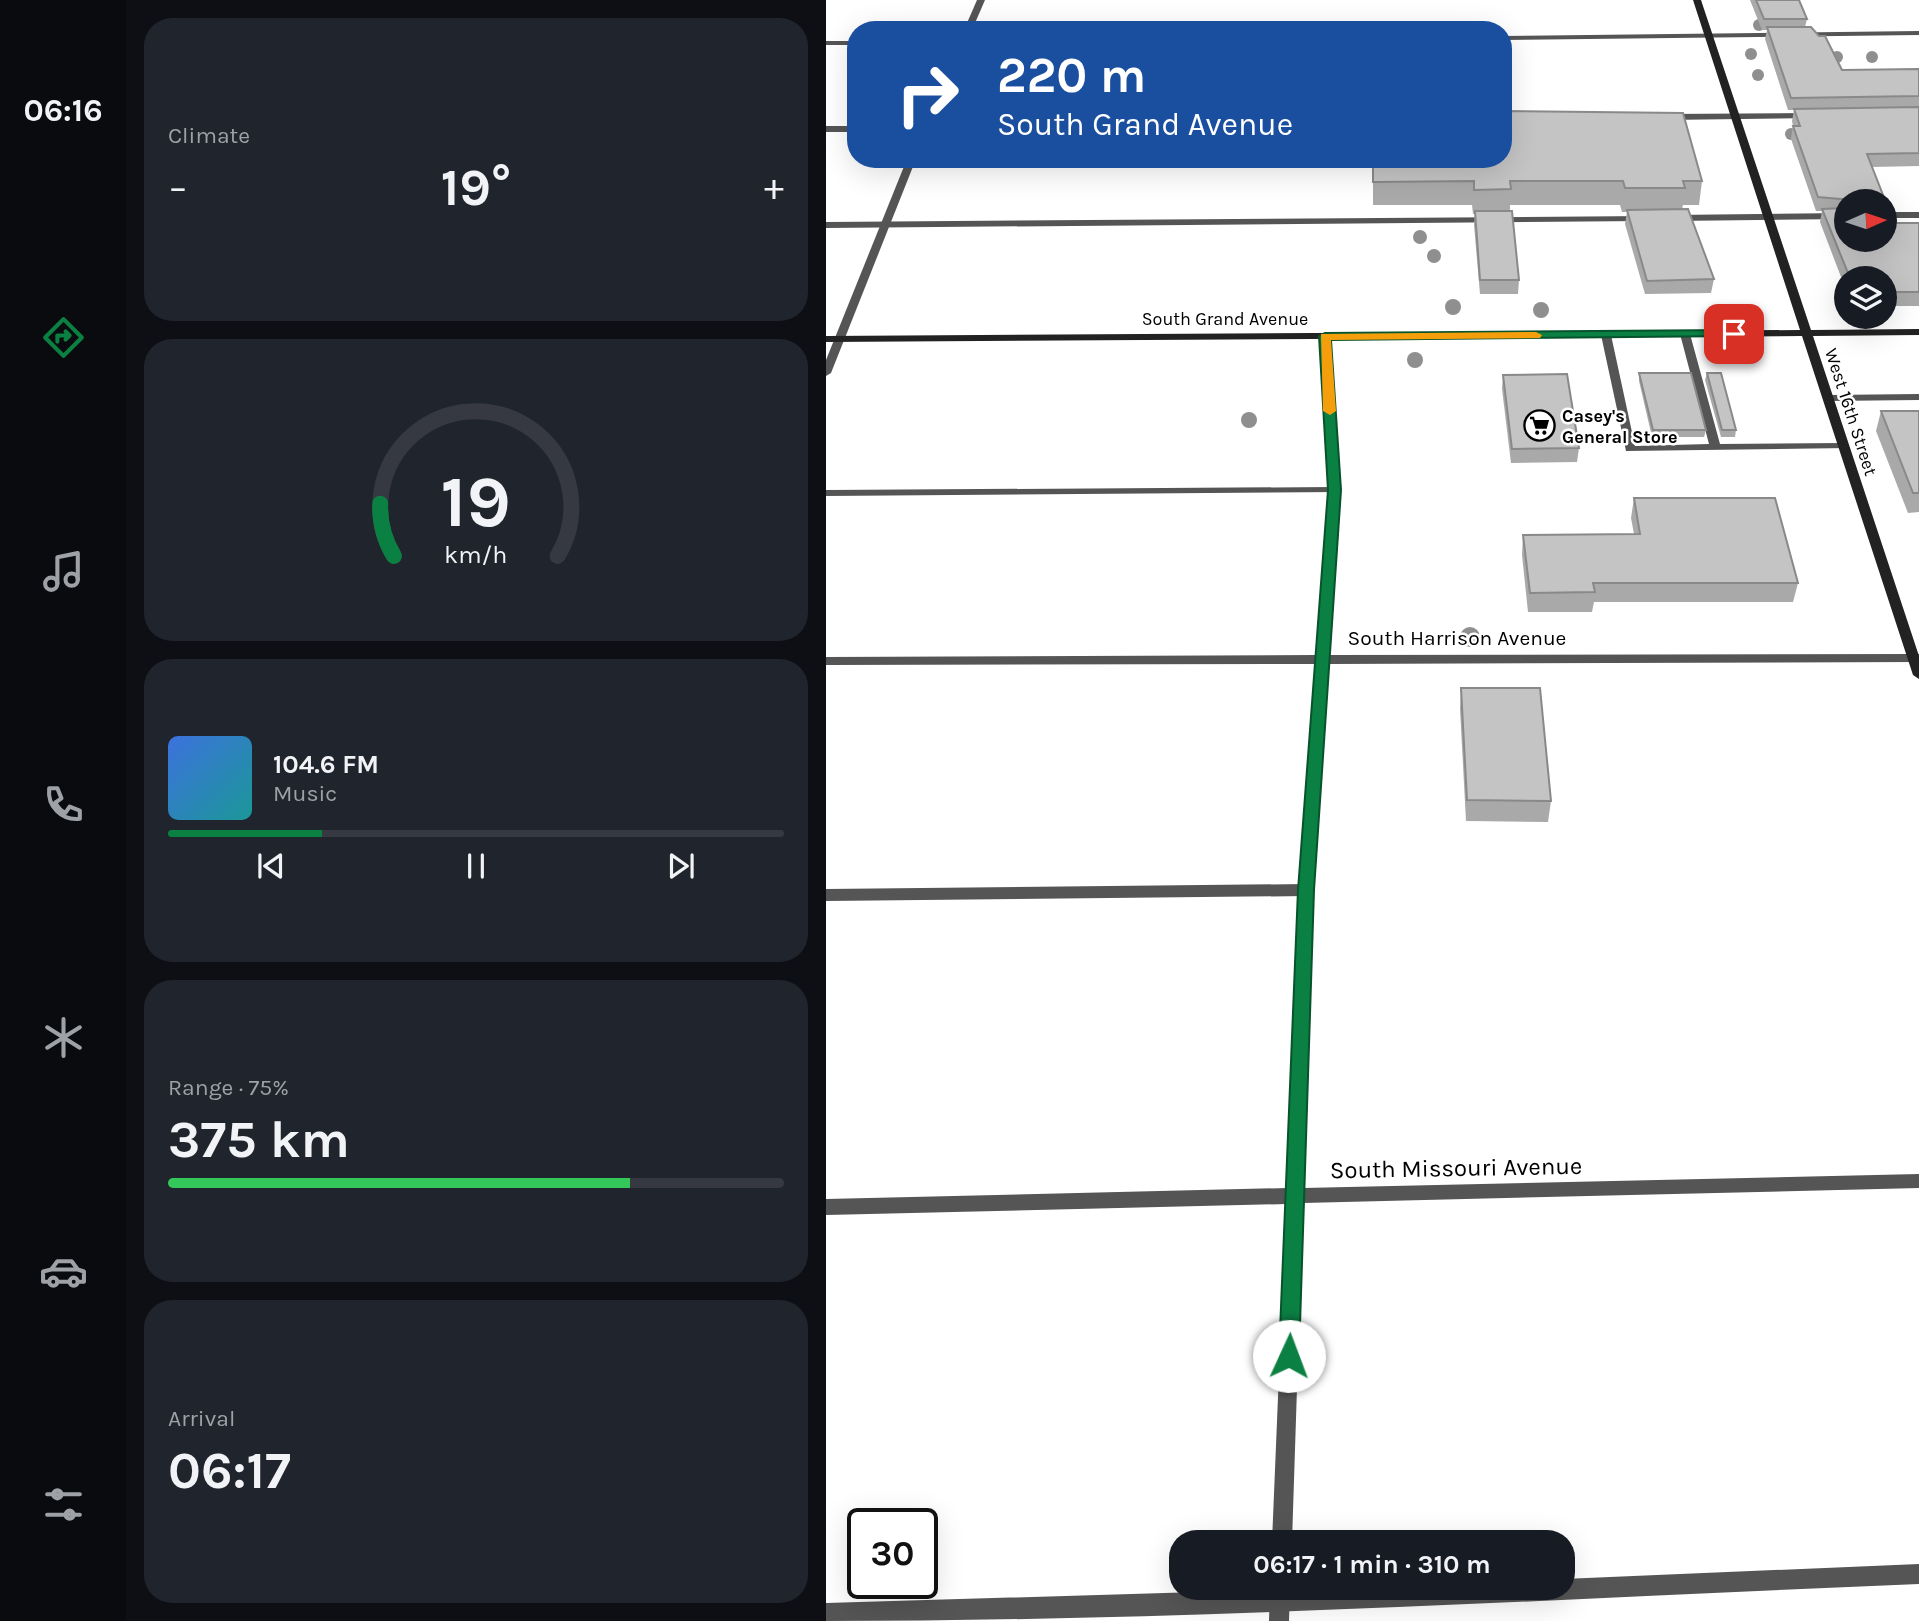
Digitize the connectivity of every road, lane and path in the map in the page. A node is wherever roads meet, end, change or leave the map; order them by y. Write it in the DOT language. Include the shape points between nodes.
graph roads {
  1 [pos="981,0"];
  2 [pos="1698,0"];
  3 [pos="972,21"];
  4 [pos="1919,33"];
  5 [pos="1709,36"];
  6 [pos="1512,38"];
  7 [pos="826,43"];
  8 [pos="847,43"];
  9 [pos="1738,116"];
  10 [pos="1817,116"];
  11 [pos="1651,117"];
  12 [pos="826,129"];
  13 [pos="847,129"];
  14 [pos="908,168"];
  15 [pos="1897,215"];
  16 [pos="1919,215"];
  17 [pos="1769,216"];
  18 [pos="1834,216"];
  19 [pos="886,225"];
  20 [pos="826,226"];
  21 [pos="1919,332"];
  22 [pos="1685,334"];
  23 [pos="1807,334"];
  24 [pos="1606,335"];
  25 [pos="1325,336"];
  26 [pos="826,339"];
  27 [pos="841,339"];
  28 [pos="826,373"];
  29 [pos="1919,397"];
  30 [pos="1828,398"];
  31 [pos="1844,446"];
  32 [pos="1715,447"];
  33 [pos="1335,490"];
  34 [pos="826,492"];
  35 [pos="1323,658"];
  36 [pos="1916,658"];
  37 [pos="826,661"];
  38 [pos="1919,675"];
  39 [pos="1306,890"];
  40 [pos="826,895"];
  41 [pos="1919,1181"];
  42 [pos="1295,1196"];
  43 [pos="826,1207"];
  44 [pos="1282,1530"];
  45 [pos="1919,1574"];
  46 [pos="1280,1603"];
  47 [pos="826,1613"];
  1 -- 3 [label="street"];
  2 -- 5 [label="main road, West 16th Street"];
  4 -- 5 [label="street"];
  5 -- 6 [label="street"];
  5 -- 9 [label="main road, West 16th Street"];
  7 -- 8 [label="street"];
  9 -- 10 [label="street"];
  9 -- 11 [label="street"];
  9 -- 17 [label="main road, West 16th Street"];
  12 -- 13 [label="street"];
  14 -- 19 [label="street"];
  15 -- 16 [label="street"];
  17 -- 18 [label="street"];
  17 -- 19 [label="street"];
  17 -- 23 [label="main road, West 16th Street"];
  19 -- 20 [label="street"];
  19 -- 27 [label="street"];
  21 -- 23 [label="main road, South Grand Avenue"];
  22 -- 23 [label="main road, South Grand Avenue"];
  22 -- 24 [label="main road, South Grand Avenue"];
  22 -- 32 [label="street"];
  23 -- 30 [label="main road, West 16th Street"];
  24 -- 25 [label="main road, South Grand Avenue"];
  24 -- 32 [label="street" via="1630,449"];
  25 -- 27 [label="main road, South Grand Avenue"];
  25 -- 33 [label="street"];
  26 -- 27 [label="main road, South Grand Avenue"];
  27 -- 28 [label="street"];
  29 -- 30 [label="street"];
  30 -- 31 [label="main road, West 16th Street"];
  31 -- 32 [label="street"];
  31 -- 36 [label="main road, West 16th Street"];
  33 -- 34 [label="street"];
  33 -- 35 [label="street"];
  35 -- 36 [label="street, South Harrison Avenue"];
  35 -- 37 [label="street, South Harrison Avenue"];
  35 -- 39 [label="street"];
  36 -- 38 [label="main road, West 16th Street"];
  39 -- 40 [label="street"];
  39 -- 42 [label="street"];
  41 -- 42 [label="street, South Missouri Avenue"];
  42 -- 43 [label="street, South Missouri Avenue"];
  42 -- 44 [label="street"];
  45 -- 46 [label="street"];
  46 -- 47 [label="street"];
}
